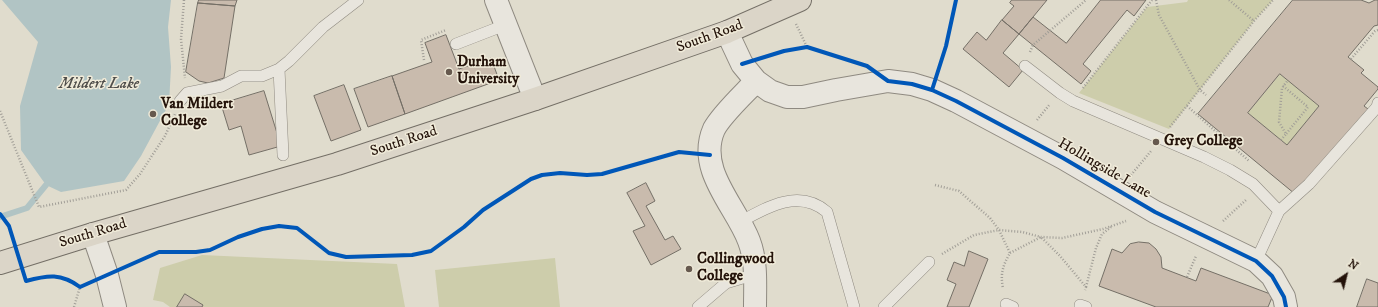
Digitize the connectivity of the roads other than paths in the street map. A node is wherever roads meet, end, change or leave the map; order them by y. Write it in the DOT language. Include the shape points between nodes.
graph roads {
  1 [pos="358,0"];
  2 [pos="496,0"];
  3 [pos="794,3"];
  4 [pos="506,25"];
  5 [pos="727,32"];
  6 [pos="456,44"];
  7 [pos="1025,66"];
  8 [pos="279,68"];
  9 [pos="756,81"];
  10 [pos="184,97"];
  11 [pos="535,99"];
  12 [pos="1378,103"];
  13 [pos="283,155"];
  14 [pos="1279,211"];
  15 [pos="740,222"];
  16 [pos="93,234"];
  17 [pos="1256,261"];
  18 [pos="929,262"];
  19 [pos="0,263"];
  20 [pos="756,274"];
  21 [pos="115,307"];
  22 [pos="698,307"];
  23 [pos="755,307"];
  24 [pos="854,307"];
  25 [pos="884,307"];
  26 [pos="1286,307"];
  1 -- 8 [label="lane"];
  2 -- 4 [label="street"];
  3 -- 5 [label="main road, South Road"];
  4 -- 6 [label="lane"];
  4 -- 11 [label="street"];
  5 -- 9 [label="street, Hollingside Lane" via="742,64"];
  5 -- 11 [label="main road, South Road"];
  7 -- 14 [label="lane" via="1073,101 1230,170 1259,189"];
  8 -- 10 [label="lane" via="262,76 241,76 222,86"];
  8 -- 13 [label="lane"];
  9 -- 15 [label="street" via="714,129 711,143 710,155 719,188"];
  9 -- 17 [label="street, Hollingside Lane" via="770,91 787,97 803,97 888,81 932,90 1063,158 1155,212"];
  11 -- 16 [label="main road, South Road" via="337,164"];
  12 -- 14 [label="lane" via="1309,184"];
  14 -- 17 [label="lane"];
  15 -- 20 [label="street" via="749,241"];
  15 -- 24 [label="lane" via="770,206 800,200 818,205 827,212"];
  16 -- 19 [label="main road, South Road"];
  16 -- 21 [label="street"];
  17 -- 26 [label="street, Hollingside Lane" via="1272,276 1284,297"];
  18 -- 25 [label="lane"];
  20 -- 22 [label="lane" via="726,282"];
  20 -- 23 [label="street"];
}
